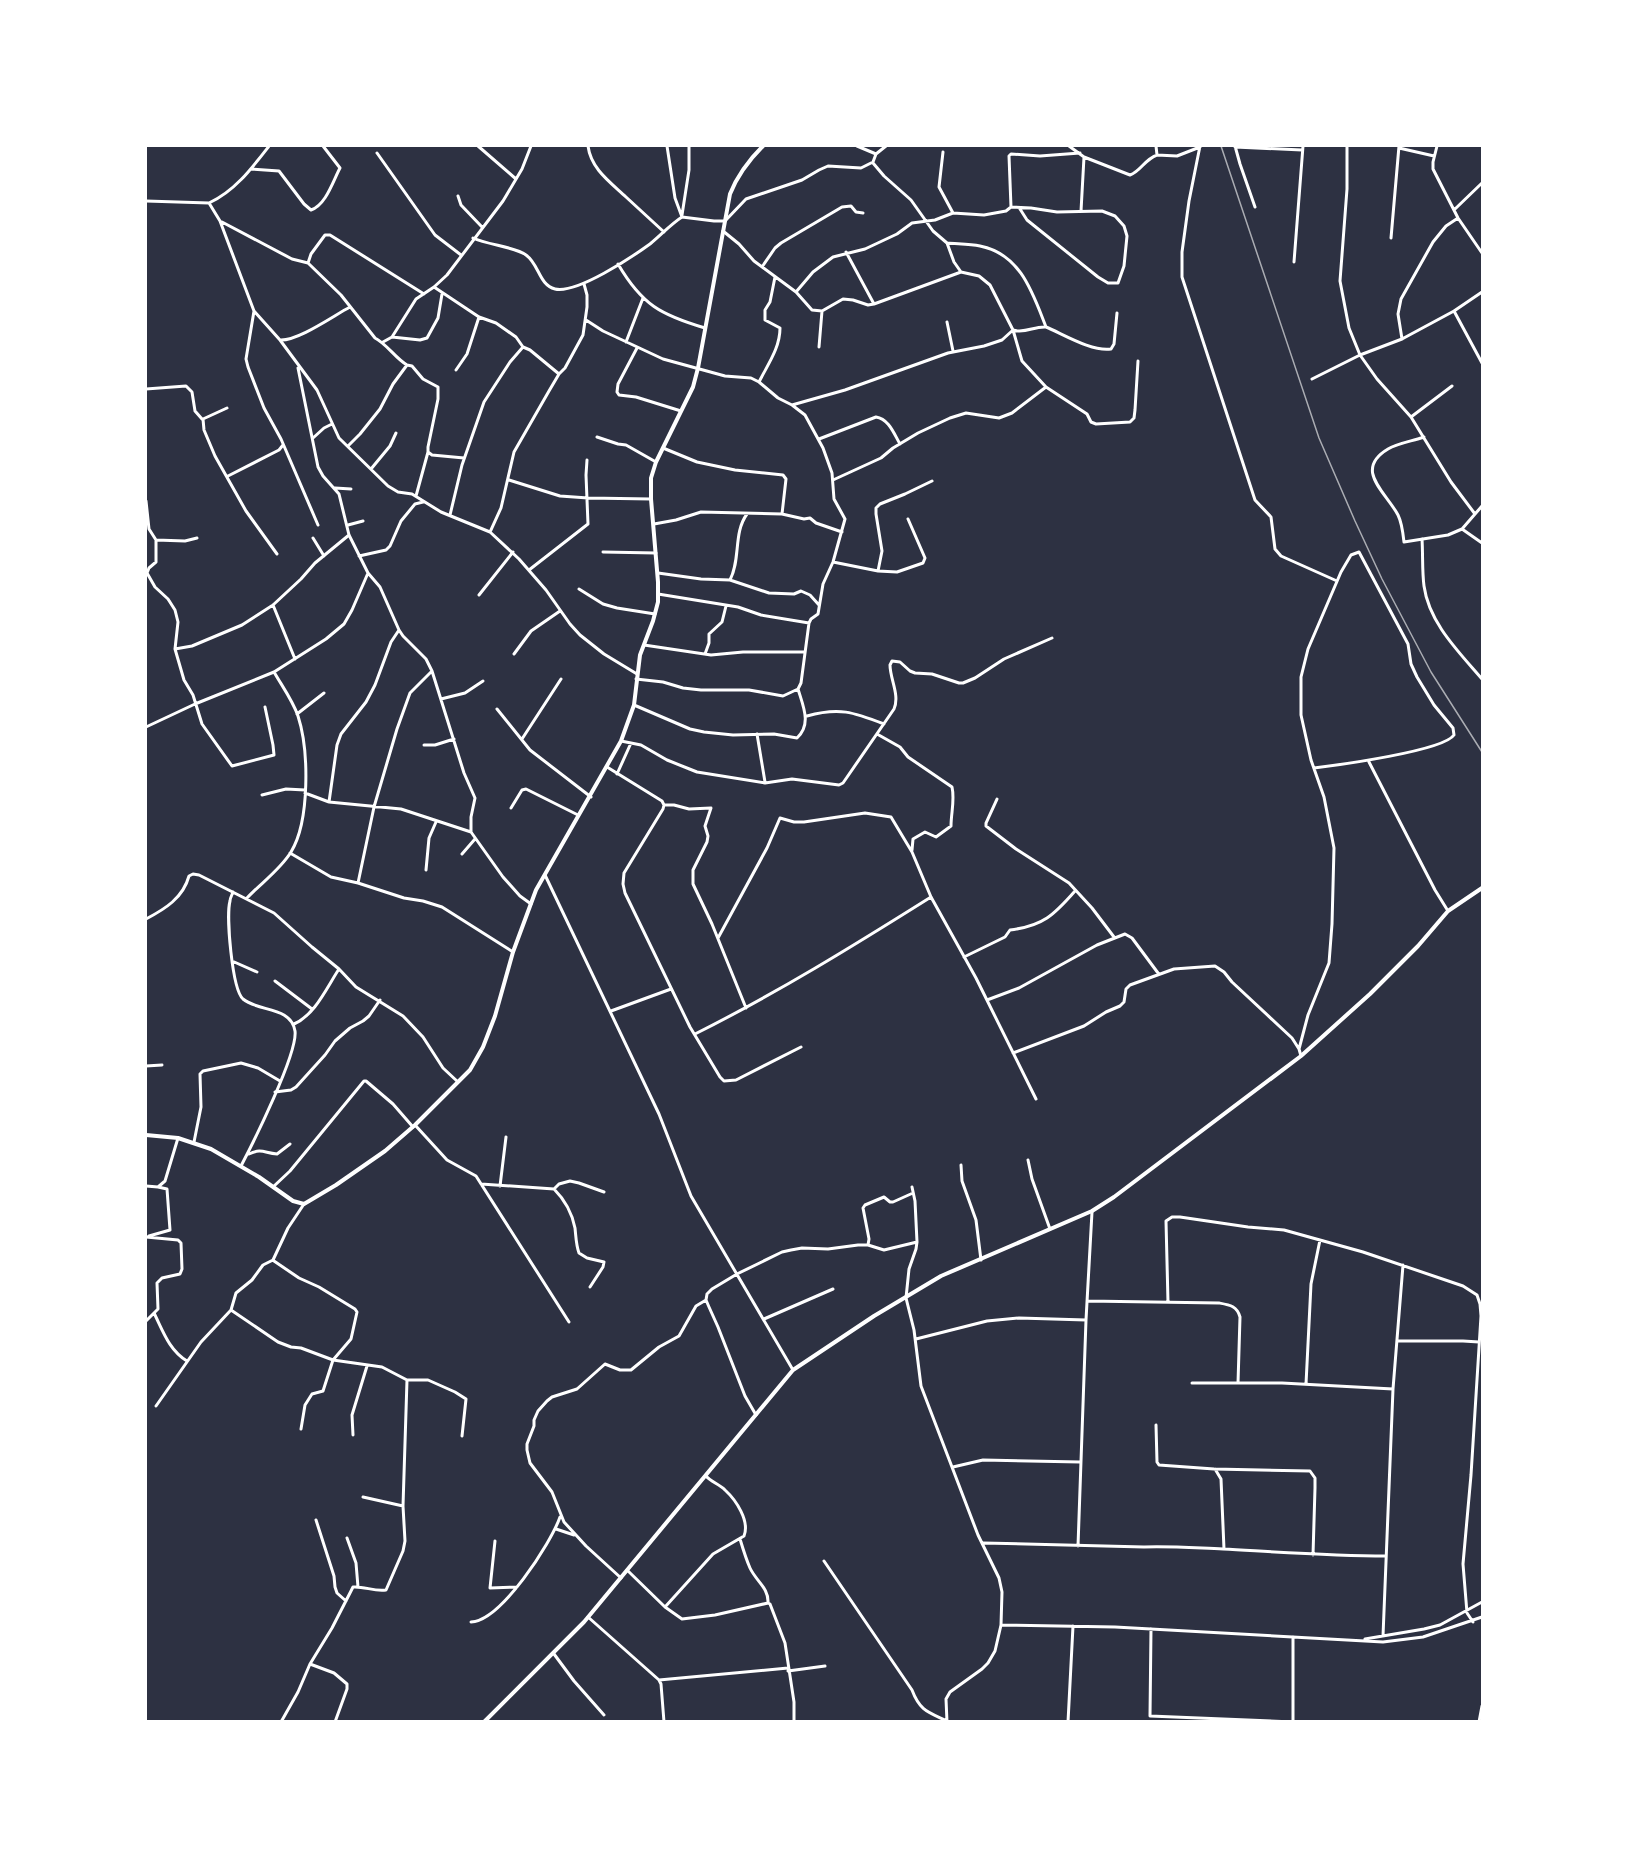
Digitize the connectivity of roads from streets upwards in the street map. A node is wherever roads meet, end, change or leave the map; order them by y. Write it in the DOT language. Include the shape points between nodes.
graph roads {
  1 [pos="269,146"];
  2 [pos="322,146"];
  3 [pos="478,146"];
  4 [pos="531,146"];
  5 [pos="588,146"];
  6 [pos="667,146"];
  7 [pos="689,146"];
  8 [pos="763,146"];
  9 [pos="857,146"];
  10 [pos="886,146"];
  11 [pos="1069,146"];
  12 [pos="1156,146"];
  13 [pos="1200,146"];
  14 [pos="1235,146"];
  15 [pos="1347,146"];
  16 [pos="1437,146"];
  17 [pos="1399,147"];
  18 [pos="1302,148"];
  19 [pos="943,152"];
  20 [pos="377,153"];
  21 [pos="1080,153"];
  22 [pos="876,154"];
  23 [pos="1157,155"];
  24 [pos="1434,156"];
  25 [pos="1084,157"];
  26 [pos="873,162"];
  27 [pos="251,169"];
  28 [pos="516,178"];
  29 [pos="1482,183"];
  30 [pos="458,196"];
  31 [pos="146,201"];
  32 [pos="209,203"];
  33 [pos="1011,207"];
  34 [pos="1255,207"];
  35 [pos="1020,209"];
  36 [pos="1455,209"];
  37 [pos="1081,211"];
  38 [pos="863,213"];
  39 [pos="953,213"];
  40 [pos="682,217"];
  41 [pos="1458,218"];
  42 [pos="220,221"];
  43 [pos="725,221"];
  44 [pos="927,221"];
  45 [pos="482,227"];
  46 [pos="723,231"];
  47 [pos="664,232"];
  48 [pos="473,238"];
  49 [pos="1391,238"];
  50 [pos="947,243"];
  51 [pos="846,252"];
  52 [pos="1482,253"];
  53 [pos="461,255"];
  54 [pos="1294,262"];
  55 [pos="308,264"];
  56 [pos="618,264"];
  57 [pos="762,267"];
  58 [pos="961,272"];
  59 [pos="775,277"];
  60 [pos="584,284"];
  61 [pos="434,287"];
  62 [pos="796,292"];
  63 [pos="1482,292"];
  64 [pos="424,294"];
  65 [pos="442,294"];
  66 [pos="642,298"];
  67 [pos="874,304"];
  68 [pos="350,307"];
  69 [pos="254,311"];
  70 [pos="822,311"];
  71 [pos="1454,311"];
  72 [pos="1117,313"];
  73 [pos="479,317"];
  74 [pos="586,320"];
  75 [pos="948,321"];
  76 [pos="1046,327"];
  77 [pos="706,328"];
  78 [pos="1013,330"];
  79 [pos="392,337"];
  80 [pos="1402,339"];
  81 [pos="280,340"];
  82 [pos="383,342"];
  83 [pos="626,342"];
  84 [pos="523,347"];
  85 [pos="819,347"];
  86 [pos="637,348"];
  87 [pos="953,351"];
  88 [pos="1360,354"];
  89 [pos="1138,361"];
  90 [pos="1482,363"];
  91 [pos="407,365"];
  92 [pos="298,366"];
  93 [pos="699,368"];
  94 [pos="456,370"];
  95 [pos="559,374"];
  96 [pos="1312,378"];
  97 [pos="759,381"];
  98 [pos="1452,386"];
  99 [pos="1046,387"];
  100 [pos="146,389"];
  101 [pos="792,405"];
  102 [pos="227,408"];
  103 [pos="681,411"];
  104 [pos="1411,417"];
  105 [pos="203,419"];
  106 [pos="332,424"];
  107 [pos="396,433"];
  108 [pos="597,437"];
  109 [pos="1424,437"];
  110 [pos="313,438"];
  111 [pos="819,439"];
  112 [pos="900,444"];
  113 [pos="284,445"];
  114 [pos="348,446"];
  115 [pos="663,448"];
  116 [pos="279,450"];
  117 [pos="286,451"];
  118 [pos="428,452"];
  119 [pos="464,458"];
  120 [pos="587,460"];
  121 [pos="656,462"];
  122 [pos="371,469"];
  123 [pos="228,476"];
  124 [pos="509,480"];
  125 [pos="833,480"];
  126 [pos="932,481"];
  127 [pos="334,488"];
  128 [pos="351,489"];
  129 [pos="416,496"];
  130 [pos="588,498"];
  131 [pos="651,499"];
  132 [pos="146,501"];
  133 [pos="423,501"];
  134 [pos="1482,506"];
  135 [pos="747,514"];
  136 [pos="782,514"];
  137 [pos="1475,514"];
  138 [pos="450,515"];
  139 [pos="908,519"];
  140 [pos="363,521"];
  141 [pos="654,524"];
  142 [pos="318,525"];
  143 [pos="348,525"];
  144 [pos="1462,529"];
  145 [pos="490,532"];
  146 [pos="842,532"];
  147 [pos="349,535"];
  148 [pos="1482,537"];
  149 [pos="197,538"];
  150 [pos="313,538"];
  151 [pos="1422,539"];
  152 [pos="1477,539"];
  153 [pos="156,540"];
  154 [pos="1482,543"];
  155 [pos="513,552"];
  156 [pos="603,552"];
  157 [pos="656,553"];
  158 [pos="277,554"];
  159 [pos="324,556"];
  160 [pos="359,556"];
  161 [pos="833,562"];
  162 [pos="529,570"];
  163 [pos="878,571"];
  164 [pos="368,573"];
  165 [pos="657,573"];
  166 [pos="730,580"];
  167 [pos="1337,581"];
  168 [pos="579,589"];
  169 [pos="658,594"];
  170 [pos="479,595"];
  171 [pos="273,605"];
  172 [pos="726,605"];
  173 [pos="819,605"];
  174 [pos="560,611"];
  175 [pos="655,614"];
  176 [pos="809,623"];
  177 [pos="399,630"];
  178 [pos="1052,638"];
  179 [pos="644,645"];
  180 [pos="175,650"];
  181 [pos="804,652"];
  182 [pos="514,654"];
  183 [pos="705,654"];
  184 [pos="295,659"];
  185 [pos="432,671"];
  186 [pos="274,672"];
  187 [pos="636,677"];
  188 [pos="561,679"];
  189 [pos="1482,679"];
  190 [pos="483,681"];
  191 [pos="798,689"];
  192 [pos="324,693"];
  193 [pos="441,699"];
  194 [pos="195,704"];
  195 [pos="634,705"];
  196 [pos="265,707"];
  197 [pos="497,709"];
  198 [pos="297,714"];
  199 [pos="807,716"];
  200 [pos="884,724"];
  201 [pos="146,726"];
  202 [pos="757,734"];
  203 [pos="877,734"];
  204 [pos="454,739"];
  205 [pos="522,739"];
  206 [pos="621,741"];
  207 [pos="631,743"];
  208 [pos="424,746"];
  209 [pos="1369,761"];
  210 [pos="607,767"];
  211 [pos="1314,768"];
  212 [pos="617,774"];
  213 [pos="765,783"];
  214 [pos="305,791"];
  215 [pos="262,795"];
  216 [pos="591,797"];
  217 [pos="997,799"];
  218 [pos="329,802"];
  219 [pos="664,805"];
  220 [pos="374,807"];
  221 [pos="511,808"];
  222 [pos="580,816"];
  223 [pos="436,822"];
  224 [pos="471,832"];
  225 [pos="475,839"];
  226 [pos="912,852"];
  227 [pos="290,853"];
  228 [pos="462,854"];
  229 [pos="426,870"];
  230 [pos="545,875"];
  231 [pos="358,883"];
  232 [pos="1482,888"];
  233 [pos="1076,890"];
  234 [pos="233,892"];
  235 [pos="931,897"];
  236 [pos="246,898"];
  237 [pos="531,904"];
  238 [pos="1448,911"];
  239 [pos="146,919"];
  240 [pos="1114,937"];
  241 [pos="718,938"];
  242 [pos="513,952"];
  243 [pos="964,957"];
  244 [pos="232,961"];
  245 [pos="339,969"];
  246 [pos="257,972"];
  247 [pos="1158,974"];
  248 [pos="275,981"];
  249 [pos="671,988"];
  250 [pos="380,1000"];
  251 [pos="987,1000"];
  252 [pos="746,1008"];
  253 [pos="312,1009"];
  254 [pos="610,1012"];
  255 [pos="294,1024"];
  256 [pos="695,1034"];
  257 [pos="801,1047"];
  258 [pos="1299,1049"];
  259 [pos="1013,1053"];
  260 [pos="1301,1056"];
  261 [pos="162,1065"];
  262 [pos="146,1066"];
  263 [pos="280,1081"];
  264 [pos="458,1082"];
  265 [pos="275,1092"];
  266 [pos="1036,1099"];
  267 [pos="414,1126"];
  268 [pos="146,1135"];
  269 [pos="506,1137"];
  270 [pos="178,1138"];
  271 [pos="194,1142"];
  272 [pos="290,1144"];
  273 [pos="248,1154"];
  274 [pos="1028,1160"];
  275 [pos="961,1165"];
  276 [pos="241,1166"];
  277 [pos="481,1184"];
  278 [pos="146,1186"];
  279 [pos="500,1186"];
  280 [pos="158,1187"];
  281 [pos="273,1187"];
  282 [pos="912,1187"];
  283 [pos="554,1189"];
  284 [pos="604,1192"];
  285 [pos="913,1193"];
  286 [pos="304,1204"];
  287 [pos="1092,1211"];
  288 [pos="1051,1230"];
  289 [pos="146,1237"];
  290 [pos="1320,1240"];
  291 [pos="917,1242"];
  292 [pos="868,1245"];
  293 [pos="273,1260"];
  294 [pos="981,1260"];
  295 [pos="1403,1265"];
  296 [pos="737,1274"];
  297 [pos="590,1287"];
  298 [pos="833,1289"];
  299 [pos="906,1298"];
  300 [pos="706,1300"];
  301 [pos="1087,1301"];
  302 [pos="1168,1302"];
  303 [pos="231,1310"];
  304 [pos="154,1313"];
  305 [pos="765,1319"];
  306 [pos="1086,1320"];
  307 [pos="146,1321"];
  308 [pos="569,1322"];
  309 [pos="915,1339"];
  310 [pos="1397,1341"];
  311 [pos="1479,1342"];
  312 [pos="333,1360"];
  313 [pos="187,1361"];
  314 [pos="367,1366"];
  315 [pos="793,1370"];
  316 [pos="407,1380"];
  317 [pos="1192,1383"];
  318 [pos="1238,1383"];
  319 [pos="1306,1384"];
  320 [pos="1393,1389"];
  321 [pos="156,1406"];
  322 [pos="756,1415"];
  323 [pos="1156,1425"];
  324 [pos="301,1429"];
  325 [pos="353,1435"];
  326 [pos="462,1436"];
  327 [pos="1080,1462"];
  328 [pos="953,1467"];
  329 [pos="1214,1469"];
  330 [pos="705,1476"];
  331 [pos="363,1497"];
  332 [pos="404,1506"];
  333 [pos="560,1517"];
  334 [pos="316,1520"];
  335 [pos="556,1529"];
  336 [pos="575,1535"];
  337 [pos="347,1538"];
  338 [pos="740,1539"];
  339 [pos="495,1541"];
  340 [pos="982,1543"];
  341 [pos="1078,1545"];
  342 [pos="1224,1549"];
  343 [pos="1313,1555"];
  344 [pos="1386,1556"];
  345 [pos="824,1561"];
  346 [pos="627,1570"];
  347 [pos="621,1578"];
  348 [pos="358,1587"];
  349 [pos="517,1587"];
  350 [pos="346,1601"];
  351 [pos="768,1603"];
  352 [pos="1482,1603"];
  353 [pos="665,1607"];
  354 [pos="1467,1609"];
  355 [pos="588,1617"];
  356 [pos="1482,1617"];
  357 [pos="471,1622"];
  358 [pos="1473,1622"];
  359 [pos="1001,1625"];
  360 [pos="1072,1626"];
  361 [pos="1151,1629"];
  362 [pos="1383,1636"];
  363 [pos="1293,1637"];
  364 [pos="1358,1640"];
  365 [pos="554,1654"];
  366 [pos="310,1664"];
  367 [pos="825,1666"];
  368 [pos="788,1670"];
  369 [pos="658,1680"];
  370 [pos="1482,1706"];
  371 [pos="604,1715"];
  372 [pos="281,1722"];
  373 [pos="335,1722"];
  374 [pos="484,1722"];
  375 [pos="664,1722"];
  376 [pos="794,1722"];
  377 [pos="947,1722"];
  378 [pos="1068,1722"];
  379 [pos="1479,1722"];
  1 -- 27 [label="street"];
  2 -- 27 [label="street" via="340,168 314,210 304,204 279,171"];
  3 -- 28 [label="street"];
  4 -- 28 [label="street"];
  5 -- 47 [label="street" via="605,179"];
  6 -- 40 [label="street" via="672,189"];
  7 -- 40 [label="street"];
  8 -- 43 [label="street" via="736,179"];
  9 -- 22 [label="street"];
  10 -- 22 [label="street"];
  11 -- 21 [label="street"];
  12 -- 23 [label="street"];
  13 -- 23 [label="street" via="1178,156"];
  13 -- 167 [label="street" via="1189,201 1182,277 1255,500 1271,517 1275,549 1281,556"];
  14 -- 18 [label="street"];
  14 -- 34 [label="street"];
  15 -- 88 [label="street" via="1340,281 1348,328"];
  16 -- 24 [label="street"];
  17 -- 24 [label="street"];
  17 -- 49 [label="street"];
  18 -- 54 [label="street"];
  19 -- 39 [label="street" via="939,187"];
  20 -- 53 [label="street" via="435,235"];
  21 -- 25 [label="street"];
  21 -- 33 [label="street" via="1011,154"];
  22 -- 26 [label="street"];
  23 -- 25 [label="street" via="1130,174"];
  24 -- 36 [label="street" via="1433,169"];
  25 -- 37 [label="street"];
  26 -- 43 [label="street" via="861,168 828,166 802,180 746,199"];
  26 -- 44 [label="street"];
  27 -- 32 [label="street" via="225,195"];
  28 -- 45 [label="street"];
  29 -- 36 [label="street"];
  30 -- 45 [label="street" via="461,206"];
  31 -- 32 [label="street"];
  32 -- 42 [label="street"];
  33 -- 35 [label="street"];
  33 -- 39 [label="street" via="984,215"];
  35 -- 37 [label="street"];
  35 -- 37 [label="street" via="1027,220 1098,277 1118,283 1126,257 1124,226 1108,213"];
  36 -- 41 [label="street"];
  38 -- 57 [label="street" via="851,206 842,207 781,243"];
  39 -- 44 [label="street"];
  40 -- 43 [label="street"];
  40 -- 47 [label="street"];
  41 -- 52 [label="street"];
  41 -- 80 [label="street" via="1433,242 1401,299 1398,314"];
  42 -- 55 [label="street"];
  42 -- 69 [label="street"];
  43 -- 46 [label="street"];
  44 -- 50 [label="street"];
  44 -- 51 [label="street" via="912,223 865,249"];
  45 -- 48 [label="street"];
  46 -- 57 [label="street"];
  46 -- 77 [label="street"];
  47 -- 56 [label="street"];
  48 -- 53 [label="street"];
  48 -- 60 [label="street" via="527,255 548,286 566,289"];
  50 -- 58 [label="street"];
  50 -- 76 [label="street" via="981,246 999,253 1017,267"];
  51 -- 62 [label="street" via="820,265"];
  51 -- 67 [label="street"];
  53 -- 61 [label="street"];
  55 -- 64 [label="street" via="311,254 330,234"];
  55 -- 68 [label="street"];
  56 -- 60 [label="street"];
  56 -- 66 [label="street"];
  57 -- 59 [label="street"];
  58 -- 67 [label="street"];
  58 -- 78 [label="street" via="986,280"];
  59 -- 62 [label="street"];
  59 -- 97 [label="street" via="764,316 780,328 779,344"];
  60 -- 74 [label="street"];
  61 -- 64 [label="street"];
  61 -- 65 [label="street"];
  62 -- 70 [label="street" via="812,310"];
  63 -- 71 [label="street"];
  64 -- 79 [label="street" via="411,305"];
  65 -- 73 [label="street"];
  65 -- 79 [label="street" via="438,318 427,338"];
  66 -- 77 [label="street" via="662,312"];
  66 -- 83 [label="street"];
  67 -- 70 [label="street" via="843,299"];
  68 -- 81 [label="street" via="298,336"];
  68 -- 82 [label="street" via="375,338"];
  69 -- 81 [label="street"];
  69 -- 113 [label="street" via="246,359 264,408"];
  70 -- 85 [label="street"];
  71 -- 80 [label="street"];
  71 -- 90 [label="street"];
  72 -- 76 [label="street" via="1114,344 1106,350"];
  73 -- 84 [label="street" via="496,323"];
  73 -- 94 [label="street" via="467,354"];
  74 -- 83 [label="street"];
  74 -- 95 [label="street" via="583,335"];
  75 -- 87 [label="street"];
  76 -- 78 [label="street"];
  77 -- 93 [label="street"];
  78 -- 87 [label="street" via="1002,340"];
  78 -- 99 [label="street" via="1022,361"];
  79 -- 82 [label="street"];
  80 -- 88 [label="street"];
  81 -- 92 [label="street"];
  82 -- 91 [label="street"];
  83 -- 86 [label="street"];
  84 -- 95 [label="street"];
  84 -- 119 [label="street" via="490,390"];
  86 -- 93 [label="street"];
  86 -- 103 [label="street" via="618,384 619,395"];
  87 -- 101 [label="street"];
  88 -- 96 [label="street"];
  88 -- 104 [label="street"];
  89 -- 99 [label="street" via="1135,411 1130,422 1091,422 1087,414"];
  91 -- 114 [label="street" via="380,409"];
  91 -- 118 [label="street" via="438,387"];
  92 -- 106 [label="street" via="317,390"];
  92 -- 110 [label="street"];
  93 -- 97 [label="street"];
  93 -- 103 [label="street"];
  95 -- 124 [label="street" via="514,452"];
  97 -- 101 [label="street"];
  98 -- 104 [label="street"];
  99 -- 112 [label="street" via="1012,413 999,418 966,413"];
  100 -- 105 [label="street" via="186,386 192,392 195,411"];
  101 -- 111 [label="street" via="805,416"];
  102 -- 105 [label="street"];
  103 -- 115 [label="street"];
  104 -- 109 [label="street"];
  105 -- 123 [label="street" via="215,456"];
  106 -- 110 [label="street"];
  106 -- 114 [label="street"];
  107 -- 122 [label="street"];
  108 -- 121 [label="street" via="626,445"];
  109 -- 137 [label="street"];
  109 -- 151 [label="street" via="1389,448 1372,467 1375,482 1398,516 1404,542"];
  110 -- 127 [label="street" via="318,467"];
  111 -- 112 [label="street" via="876,417 887,422"];
  111 -- 125 [label="street"];
  112 -- 125 [label="street" via="881,458"];
  113 -- 116 [label="street"];
  113 -- 117 [label="street"];
  114 -- 122 [label="street"];
  115 -- 121 [label="street"];
  115 -- 136 [label="street" via="697,462 783,475 786,479"];
  116 -- 117 [label="street"];
  116 -- 123 [label="street"];
  117 -- 142 [label="street"];
  118 -- 119 [label="street"];
  118 -- 129 [label="street"];
  119 -- 138 [label="street"];
  120 -- 130 [label="street"];
  121 -- 131 [label="street"];
  122 -- 129 [label="street" via="388,486"];
  123 -- 158 [label="street" via="246,511"];
  124 -- 130 [label="street" via="560,496"];
  124 -- 145 [label="street"];
  125 -- 146 [label="street" via="834,500 845,519"];
  126 -- 163 [label="street" via="876,508 882,551"];
  127 -- 128 [label="street"];
  127 -- 143 [label="street"];
  129 -- 133 [label="street"];
  130 -- 131 [label="street"];
  130 -- 162 [label="street" via="588,525"];
  131 -- 141 [label="street"];
  132 -- 153 [label="street" via="150,530"];
  133 -- 138 [label="street"];
  133 -- 160 [label="street" via="404,517 386,550"];
  134 -- 137 [label="street"];
  135 -- 136 [label="street"];
  135 -- 141 [label="street" via="701,512"];
  135 -- 166 [label="street" via="741,522 735,570"];
  136 -- 146 [label="street" via="810,518"];
  137 -- 144 [label="street"];
  138 -- 145 [label="street"];
  139 -- 163 [label="street" via="925,561 904,570"];
  140 -- 143 [label="street"];
  141 -- 157 [label="street"];
  143 -- 147 [label="street"];
  144 -- 151 [label="street"];
  144 -- 152 [label="street"];
  145 -- 155 [label="street"];
  146 -- 161 [label="street"];
  147 -- 159 [label="street"];
  147 -- 160 [label="street"];
  148 -- 152 [label="street"];
  149 -- 153 [label="street"];
  150 -- 159 [label="street"];
  151 -- 189 [label="street" via="1424,587 1433,615"];
  152 -- 154 [label="street"];
  153 -- 180 [label="street" via="156,562 147,573 178,616"];
  155 -- 162 [label="street"];
  155 -- 170 [label="street"];
  156 -- 157 [label="street"];
  157 -- 165 [label="street"];
  159 -- 171 [label="street"];
  160 -- 164 [label="street"];
  161 -- 163 [label="street"];
  161 -- 173 [label="street"];
  162 -- 174 [label="street"];
  164 -- 177 [label="street" via="380,587"];
  164 -- 184 [label="street" via="344,624"];
  165 -- 166 [label="street"];
  165 -- 169 [label="street"];
  166 -- 173 [label="street" via="769,593 801,591"];
  167 -- 209 [label="street" via="1351,555 1359,552 1408,644 1417,677 1454,732 1447,741"];
  167 -- 211 [label="street" via="1308,649 1301,677 1301,715"];
  168 -- 175 [label="street" via="603,604"];
  169 -- 172 [label="street"];
  169 -- 175 [label="street"];
  171 -- 180 [label="street" via="242,625"];
  171 -- 184 [label="street"];
  172 -- 176 [label="street"];
  172 -- 183 [label="street" via="722,622 709,634"];
  173 -- 176 [label="street" via="818,614"];
  174 -- 182 [label="street" via="531,631"];
  174 -- 187 [label="street" via="580,635"];
  175 -- 179 [label="street"];
  176 -- 181 [label="street"];
  177 -- 185 [label="street"];
  177 -- 218 [label="street" via="366,702 341,734"];
  178 -- 200 [label="street" via="963,683 915,673 892,661 890,673 896,704"];
  179 -- 183 [label="street"];
  179 -- 187 [label="street"];
  180 -- 194 [label="street"];
  181 -- 183 [label="street"];
  181 -- 191 [label="street"];
  184 -- 186 [label="street"];
  185 -- 193 [label="street"];
  185 -- 220 [label="street" via="410,693"];
  186 -- 194 [label="street"];
  186 -- 198 [label="street"];
  187 -- 191 [label="street" via="700,690 748,690 783,696"];
  187 -- 195 [label="street"];
  188 -- 205 [label="street"];
  190 -- 193 [label="street" via="465,693"];
  191 -- 199 [label="street"];
  192 -- 198 [label="street"];
  193 -- 204 [label="street"];
  194 -- 196 [label="street" via="202,724 234,766 274,755"];
  194 -- 201 [label="street"];
  195 -- 202 [label="street" via="690,729"];
  195 -- 206 [label="street"];
  197 -- 205 [label="street"];
  198 -- 214 [label="street" via="305,751"];
  199 -- 200 [label="street" via="844,711"];
  199 -- 202 [label="street" via="797,738"];
  200 -- 203 [label="street"];
  202 -- 213 [label="street"];
  203 -- 213 [label="street" via="839,785 792,779"];
  203 -- 226 [label="street" via="952,787 955,796 951,826 936,837 925,832 913,839"];
  204 -- 208 [label="street"];
  204 -- 224 [label="street" via="474,798"];
  205 -- 216 [label="street" via="530,750"];
  206 -- 207 [label="street"];
  206 -- 210 [label="street"];
  207 -- 212 [label="street"];
  207 -- 213 [label="street" via="697,772"];
  209 -- 211 [label="street"];
  209 -- 238 [label="street"];
  210 -- 212 [label="street"];
  210 -- 216 [label="street"];
  211 -- 258 [label="street" via="1334,848 1332,924 1329,963"];
  212 -- 219 [label="street"];
  214 -- 215 [label="street" via="286,789"];
  214 -- 218 [label="street"];
  214 -- 227 [label="street" via="302,822"];
  216 -- 222 [label="street"];
  217 -- 233 [label="street" via="986,826"];
  218 -- 220 [label="street"];
  219 -- 241 [label="street" via="711,808 705,826 707,842 693,870 693,884"];
  219 -- 249 [label="street" via="624,873 623,884"];
  220 -- 223 [label="street" via="401,809"];
  220 -- 231 [label="street"];
  221 -- 222 [label="street" via="526,789"];
  222 -- 230 [label="street"];
  223 -- 224 [label="street"];
  223 -- 229 [label="street" via="429,838"];
  224 -- 225 [label="street"];
  225 -- 228 [label="street"];
  225 -- 237 [label="street" via="508,883"];
  226 -- 235 [label="street"];
  226 -- 241 [label="street" via="891,818 865,813 804,822 780,818"];
  227 -- 231 [label="street" via="331,877"];
  227 -- 236 [label="street"];
  230 -- 237 [label="street"];
  230 -- 254 [label="street"];
  231 -- 242 [label="street" via="442,907"];
  232 -- 238 [label="street"];
  233 -- 240 [label="street"];
  233 -- 243 [label="street" via="1047,920 1011,930 1005,937"];
  234 -- 236 [label="street"];
  234 -- 239 [label="street" via="193,874 179,897"];
  234 -- 244 [label="street" via="229,914"];
  235 -- 243 [label="street"];
  235 -- 252 [label="street" via="817,969"];
  236 -- 245 [label="street" via="274,913"];
  237 -- 242 [label="street"];
  238 -- 260 [label="street" via="1370,994"];
  240 -- 247 [label="street" via="1129,935"];
  240 -- 251 [label="street" via="1019,988"];
  241 -- 252 [label="street"];
  242 -- 264 [label="street" via="483,1047"];
  243 -- 251 [label="street"];
  244 -- 246 [label="street"];
  244 -- 255 [label="street" via="241,997 286,1016"];
  245 -- 250 [label="street" via="356,987"];
  245 -- 253 [label="street"];
  247 -- 258 [label="street" via="1215,966"];
  247 -- 259 [label="street" via="1130,985 1120,1006 1084,1026"];
  248 -- 253 [label="street"];
  249 -- 254 [label="street"];
  249 -- 256 [label="street"];
  250 -- 264 [label="street" via="404,1016"];
  250 -- 265 [label="street" via="363,1022 335,1041 296,1087"];
  251 -- 259 [label="street"];
  252 -- 256 [label="street"];
  253 -- 255 [label="street"];
  254 -- 296 [label="street" via="659,1114 691,1196"];
  255 -- 263 [label="street" via="296,1037"];
  256 -- 257 [label="street" via="724,1081 736,1080"];
  258 -- 260 [label="street"];
  259 -- 266 [label="street"];
  260 -- 287 [label="street"];
  261 -- 262 [label="street"];
  263 -- 265 [label="street"];
  263 -- 271 [label="street" via="241,1063 203,1071"];
  264 -- 267 [label="street"];
  265 -- 273 [label="street"];
  267 -- 277 [label="street" via="447,1160 471,1172"];
  267 -- 281 [label="street" via="366,1081 291,1172"];
  267 -- 286 [label="street" via="385,1151"];
  268 -- 270 [label="street"];
  269 -- 279 [label="street"];
  270 -- 271 [label="street"];
  270 -- 280 [label="street" via="165,1181"];
  271 -- 276 [label="street"];
  272 -- 273 [label="street" via="277,1154 256,1150"];
  273 -- 276 [label="street"];
  274 -- 288 [label="street"];
  275 -- 294 [label="street" via="962,1181 976,1220"];
  276 -- 281 [label="street"];
  277 -- 279 [label="street"];
  277 -- 308 [label="street"];
  278 -- 280 [label="street"];
  279 -- 283 [label="street"];
  280 -- 289 [label="street" via="167,1190 170,1230"];
  281 -- 286 [label="street"];
  282 -- 285 [label="street"];
  283 -- 284 [label="street" via="570,1181"];
  283 -- 297 [label="street" via="569,1210 579,1253 604,1262"];
  285 -- 291 [label="street"];
  285 -- 292 [label="street" via="893,1202 884,1197 865,1205"];
  286 -- 293 [label="street"];
  287 -- 288 [label="street"];
  287 -- 301 [label="street"];
  288 -- 294 [label="street"];
  289 -- 304 [label="street" via="181,1243 181,1272 157,1283 158,1309"];
  290 -- 295 [label="street"];
  290 -- 302 [label="street" via="1284,1230 1172,1217 1166,1221"];
  290 -- 319 [label="street" via="1311,1284"];
  291 -- 292 [label="street" via="884,1250"];
  291 -- 299 [label="street"];
  292 -- 296 [label="street" via="791,1250"];
  293 -- 303 [label="street" via="262,1265 236,1293"];
  293 -- 312 [label="street" via="357,1312 351,1340"];
  294 -- 299 [label="street" via="941,1276"];
  295 -- 310 [label="street"];
  295 -- 311 [label="street" via="1463,1286 1477,1295 1481,1316"];
  296 -- 300 [label="street" via="712,1289"];
  296 -- 305 [label="street"];
  298 -- 305 [label="street"];
  299 -- 309 [label="street"];
  299 -- 315 [label="street"];
  300 -- 322 [label="street"];
  300 -- 333 [label="street" via="696,1306 679,1336 631,1370 604,1364 578,1389 552,1397 538,1411 527,1456 552,1492"];
  301 -- 302 [label="street"];
  301 -- 306 [label="street"];
  302 -- 318 [label="street" via="1219,1303 1238,1310"];
  303 -- 312 [label="street" via="278,1342"];
  303 -- 313 [label="street"];
  304 -- 307 [label="street"];
  304 -- 313 [label="street" via="171,1348"];
  305 -- 315 [label="street"];
  306 -- 309 [label="street" via="987,1321"];
  306 -- 327 [label="street"];
  309 -- 328 [label="street" via="921,1386"];
  310 -- 311 [label="street"];
  310 -- 320 [label="street"];
  311 -- 354 [label="street" via="1464,1545"];
  312 -- 314 [label="street"];
  312 -- 324 [label="street" via="323,1391 312,1394 305,1405"];
  313 -- 321 [label="street"];
  314 -- 316 [label="street" via="382,1367"];
  314 -- 325 [label="street" via="351,1415"];
  315 -- 322 [label="street"];
  316 -- 326 [label="street" via="436,1383 465,1398"];
  316 -- 332 [label="street"];
  317 -- 318 [label="street"];
  318 -- 319 [label="street"];
  319 -- 320 [label="street"];
  320 -- 344 [label="street"];
  322 -- 330 [label="street"];
  323 -- 329 [label="street" via="1159,1465"];
  327 -- 328 [label="street" via="983,1460"];
  327 -- 341 [label="street"];
  328 -- 340 [label="street"];
  329 -- 342 [label="street" via="1221,1479"];
  329 -- 343 [label="street" via="1310,1471 1315,1488"];
  330 -- 338 [label="street" via="723,1488 741,1513 746,1532"];
  330 -- 346 [label="street"];
  331 -- 332 [label="street"];
  332 -- 348 [label="street" via="405,1541 389,1587 380,1591"];
  333 -- 335 [label="street"];
  333 -- 336 [label="street"];
  334 -- 350 [label="street" via="334,1587"];
  335 -- 336 [label="street"];
  335 -- 349 [label="street"];
  336 -- 347 [label="street"];
  337 -- 348 [label="street" via="356,1563"];
  338 -- 351 [label="street" via="750,1569 768,1595"];
  338 -- 353 [label="street" via="713,1554"];
  339 -- 349 [label="street" via="490,1588"];
  340 -- 341 [label="street"];
  340 -- 359 [label="street" via="999,1578"];
  341 -- 342 [label="street"];
  342 -- 343 [label="street"];
  343 -- 344 [label="street"];
  344 -- 362 [label="street"];
  345 -- 377 [label="street" via="917,1703"];
  346 -- 347 [label="street"];
  346 -- 353 [label="street"];
  347 -- 355 [label="street"];
  348 -- 350 [label="street" via="353,1587"];
  349 -- 357 [label="street" via="486,1617"];
  350 -- 366 [label="street"];
  351 -- 353 [label="street" via="690,1619 681,1619"];
  351 -- 368 [label="street" via="783,1633"];
  352 -- 354 [label="street"];
  354 -- 358 [label="street"];
  354 -- 362 [label="street" via="1440,1625"];
  355 -- 365 [label="street"];
  355 -- 369 [label="street"];
  356 -- 358 [label="street"];
  358 -- 364 [label="street" via="1406,1641"];
  359 -- 360 [label="street"];
  359 -- 377 [label="street" via="995,1652 988,1663 946,1699"];
  360 -- 361 [label="street"];
  360 -- 378 [label="street"];
  361 -- 363 [label="street"];
  361 -- 363 [label="street" via="1150,1716 1293,1722"];
  362 -- 364 [label="street"];
  363 -- 364 [label="street"];
  365 -- 371 [label="street"];
  365 -- 374 [label="street"];
  366 -- 372 [label="street"];
  366 -- 373 [label="street" via="334,1673 347,1684"];
  367 -- 368 [label="street"];
  368 -- 369 [label="street"];
  368 -- 376 [label="street"];
  369 -- 375 [label="street"];
  370 -- 379 [label="street"];
}
